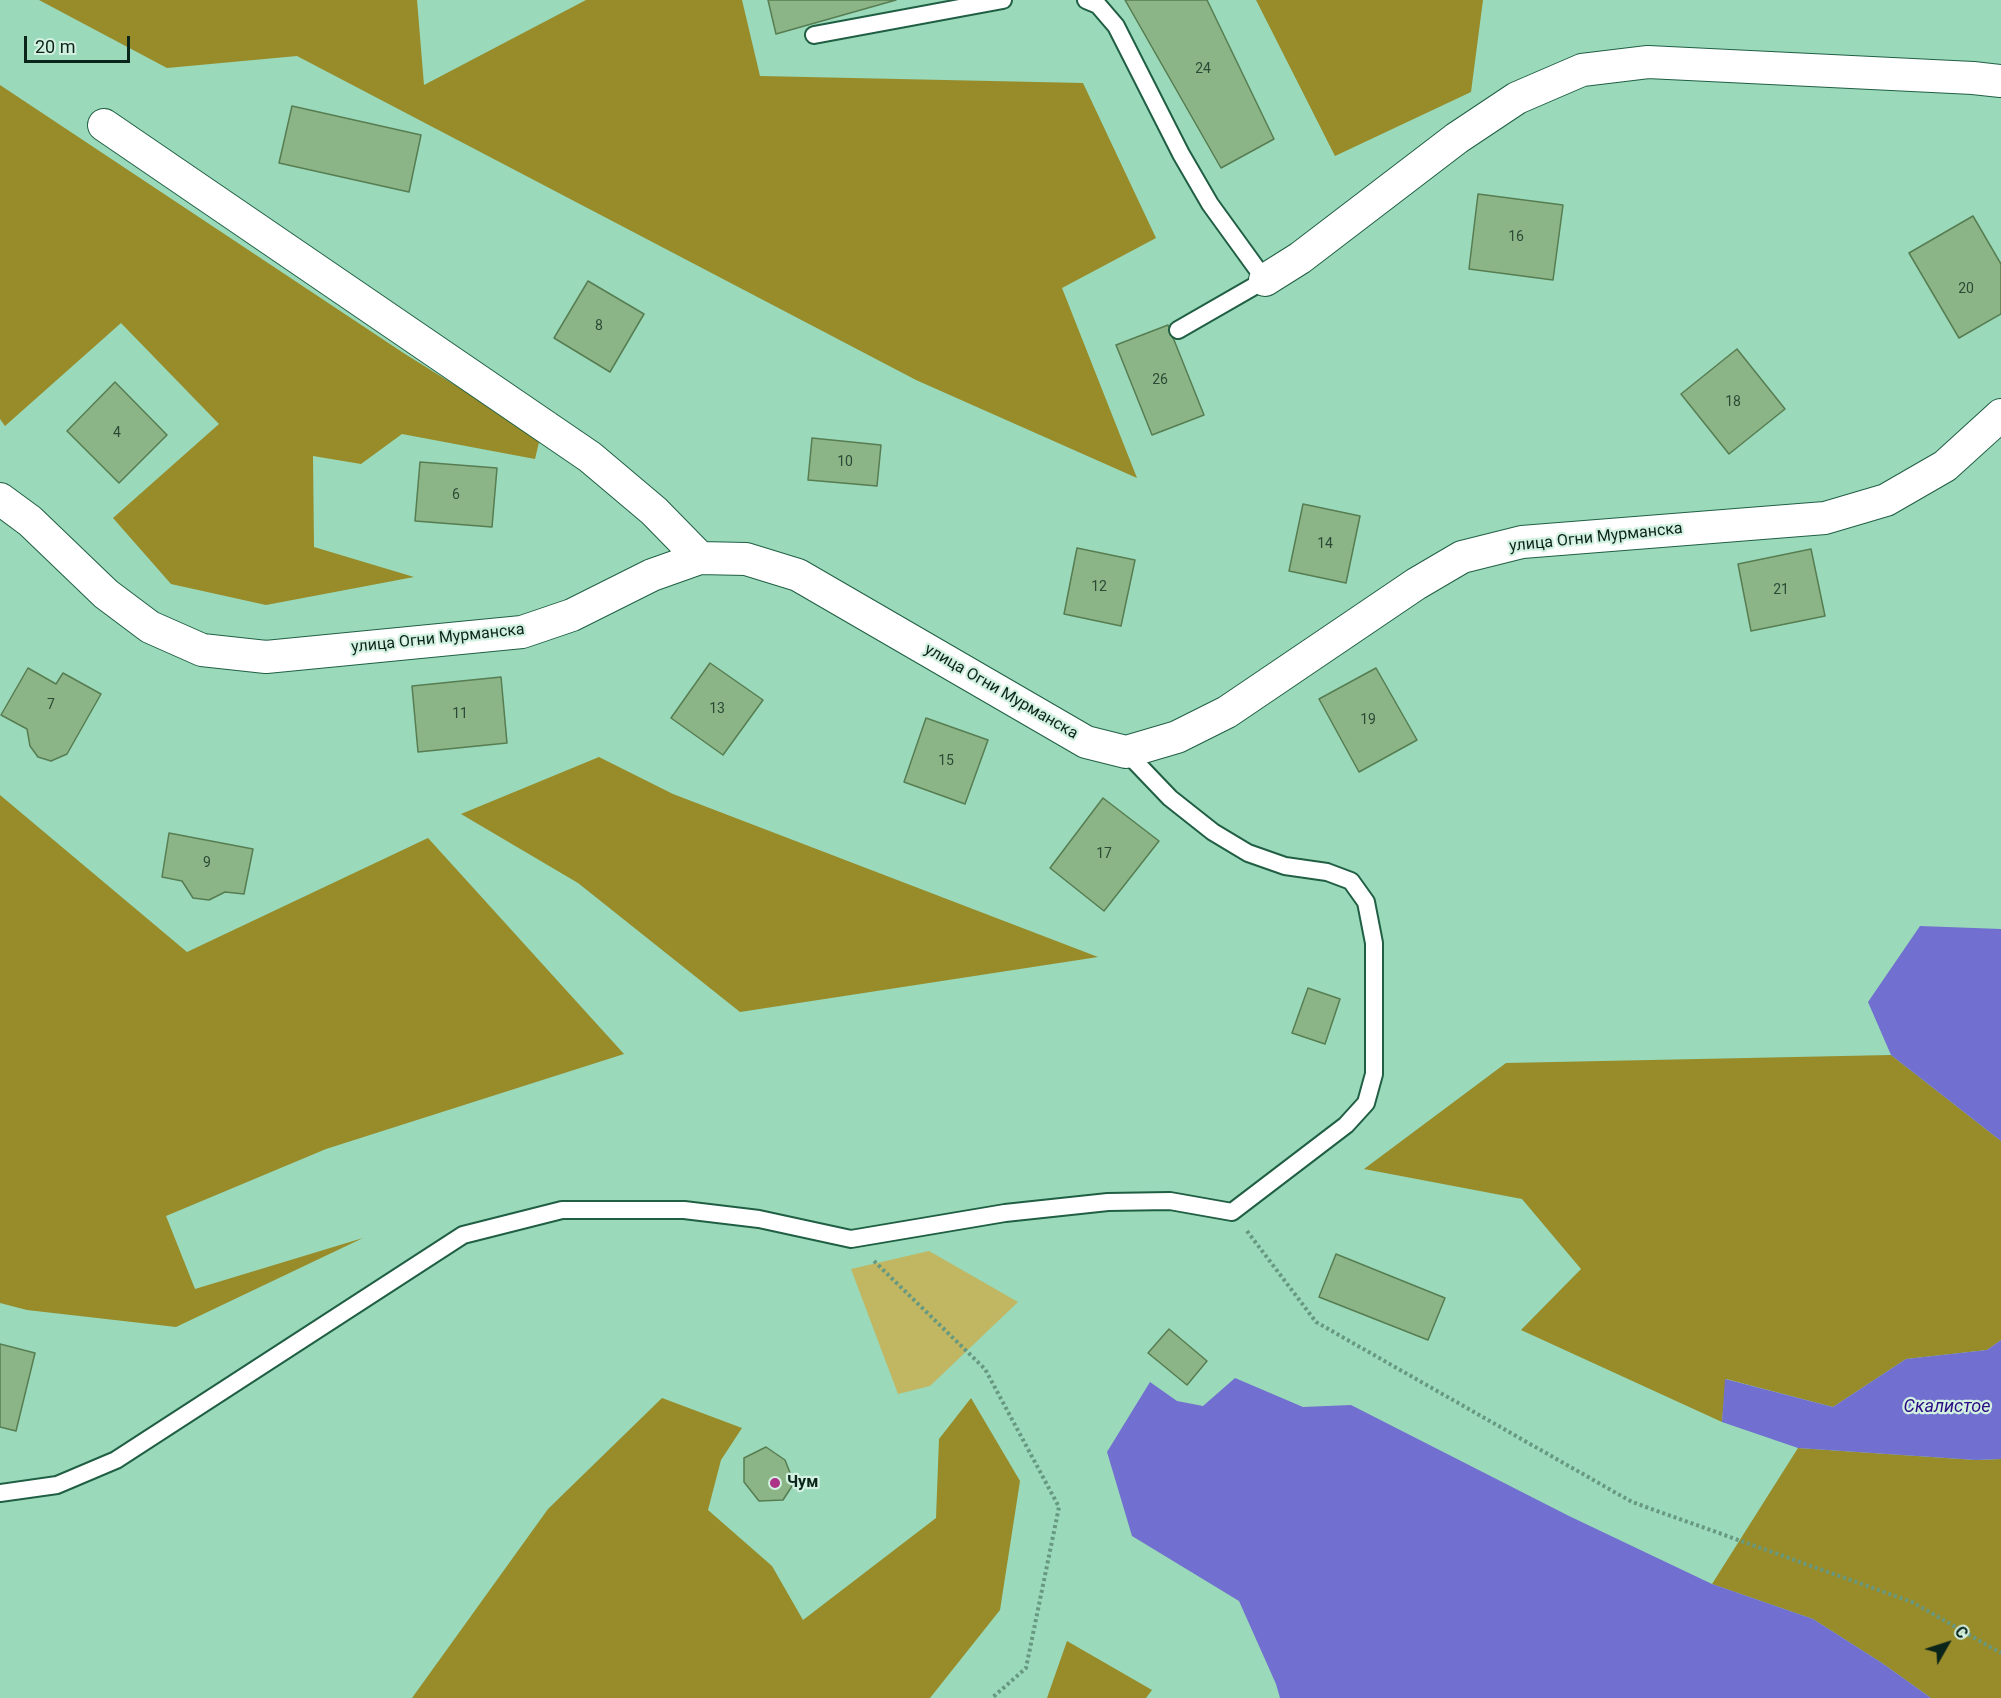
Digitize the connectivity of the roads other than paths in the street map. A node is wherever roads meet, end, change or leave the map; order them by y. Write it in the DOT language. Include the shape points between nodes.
graph roads {
  1 [pos="1003,0"];
  2 [pos="1086,0"];
  3 [pos="814,35"];
  4 [pos="2001,81"];
  5 [pos="104,125"];
  6 [pos="1265,280"];
  7 [pos="1178,330"];
  8 [pos="2001,415"];
  9 [pos="0,499"];
  10 [pos="700,558"];
  11 [pos="1126,752"];
  12 [pos="0,1493"];
  1 -- 3 [label="lane"];
  2 -- 6 [label="lane" via="1098,5 1116,26 1204,194"];
  4 -- 6 [label="street" via="1648,62 1582,70 1517,98"];
  5 -- 10 [label="street" via="590,457 654,511"];
  6 -- 7 [label="lane"];
  8 -- 11 [label="street, улица Огни Мурманска" via="1945,466 1886,500 1825,518 1522,542 1462,557 1227,712 1177,737"];
  9 -- 10 [label="street, улица Огни Мурманска" via="30,521 106,594 150,627 202,650 266,657 522,632 572,615 652,575"];
  10 -- 11 [label="street, улица Огни Мурманска" via="746,560 798,575 1086,742"];
  11 -- 12 [label="lane" via="1170,798 1213,832 1248,853 1351,881 1366,902 1374,943 1374,1074 1366,1103 1346,1125 1232,1212 1170,1201 1108,1202 1005,1213 851,1239 684,1210 562,1210 463,1235 116,1460 57,1485"];
}
